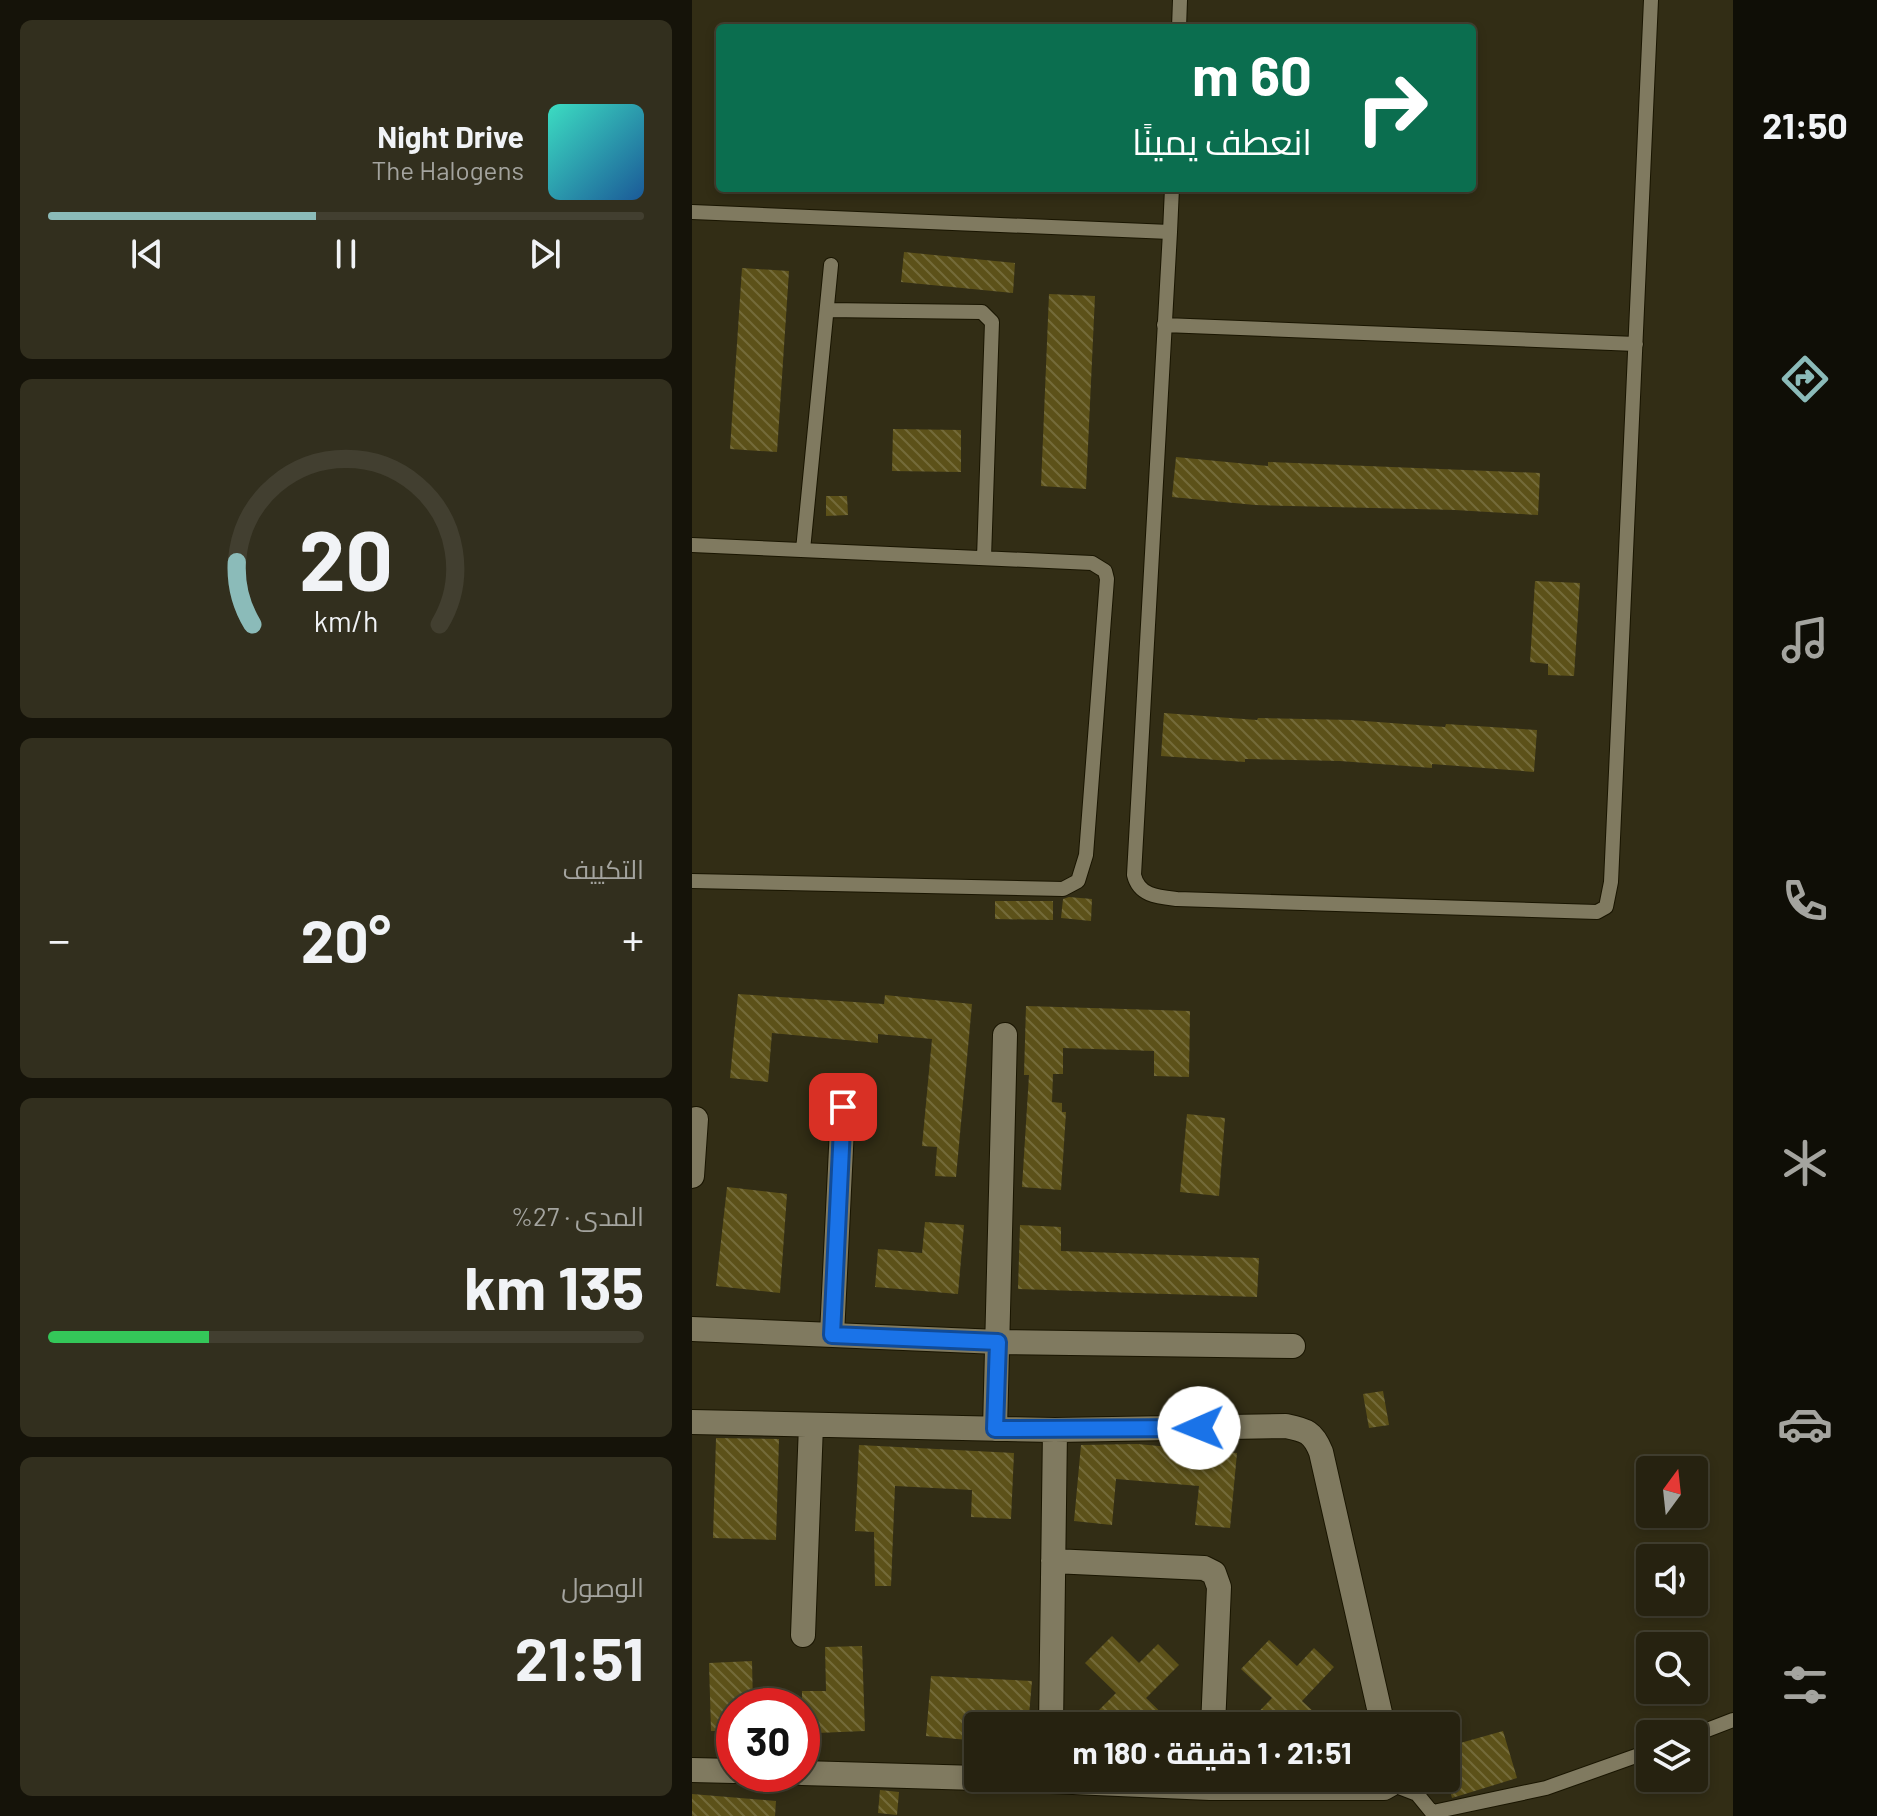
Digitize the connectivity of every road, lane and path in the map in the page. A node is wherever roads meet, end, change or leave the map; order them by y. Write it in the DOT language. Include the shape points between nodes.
graph roads {
  1 [pos="1180,0"];
  2 [pos="1651,0"];
  3 [pos="1179,24"];
  4 [pos="1172,192"];
  5 [pos="692,212"];
  6 [pos="1170,232"];
  7 [pos="831,265"];
  8 [pos="827,310"];
  9 [pos="1164,325"];
  10 [pos="1636,344"];
  11 [pos="692,545"];
  12 [pos="803,550"];
  13 [pos="984,558"];
  14 [pos="692,881"];
  15 [pos="1005,1035"];
  16 [pos="843,1107"];
  17 [pos="696,1119"];
  18 [pos="692,1176"];
  19 [pos="692,1329"];
  20 [pos="832,1335"];
  21 [pos="998,1342"];
  22 [pos="1293,1346"];
  23 [pos="692,1422"];
  24 [pos="811,1425"];
  25 [pos="995,1429"];
  26 [pos="1055,1430"];
  27 [pos="1053,1561"];
  28 [pos="803,1635"];
  29 [pos="1051,1712"];
  30 [pos="1214,1712"];
  31 [pos="1380,1712"];
  32 [pos="1733,1720"];
  33 [pos="1708,1730"];
  34 [pos="1636,1756"];
  35 [pos="692,1770"];
  36 [pos="716,1771"];
  37 [pos="820,1774"];
  38 [pos="964,1778"];
  39 [pos="1413,1792"];
  40 [pos="1434,1814"];
  1 -- 3 [label="lane"];
  2 -- 10 [label="lane"];
  4 -- 6 [label="lane"];
  5 -- 6 [label="lane"];
  6 -- 9 [label="lane"];
  7 -- 8 [label="lane"];
  8 -- 12 [label="lane"];
  8 -- 13 [label="lane" via="956,310 982,312 992,322"];
  9 -- 10 [label="lane"];
  9 -- 10 [label="lane" via="1134,875 1146,893 1177,899 1584,912 1606,907"];
  11 -- 12 [label="lane"];
  12 -- 13 [label="lane"];
  13 -- 14 [label="lane" via="1092,563 1105,571 1086,855 1078,881 1063,889"];
  15 -- 21 [label="street"];
  16 -- 20 [label="street"];
  17 -- 18 [label="street"];
  19 -- 20 [label="street"];
  20 -- 21 [label="street"];
  21 -- 22 [label="street"];
  21 -- 25 [label="street"];
  23 -- 24 [label="street"];
  24 -- 25 [label="street"];
  24 -- 28 [label="street"];
  25 -- 26 [label="street"];
  26 -- 27 [label="street"];
  26 -- 31 [label="street" via="1286,1426 1314,1436"];
  27 -- 29 [label="street"];
  27 -- 30 [label="street" via="1204,1568 1214,1573 1219,1587"];
  32 -- 33 [label="lane"];
  34 -- 40 [label="lane" via="1546,1788"];
  35 -- 36 [label="street"];
  37 -- 38 [label="street"];
  39 -- 40 [label="lane"];
}
